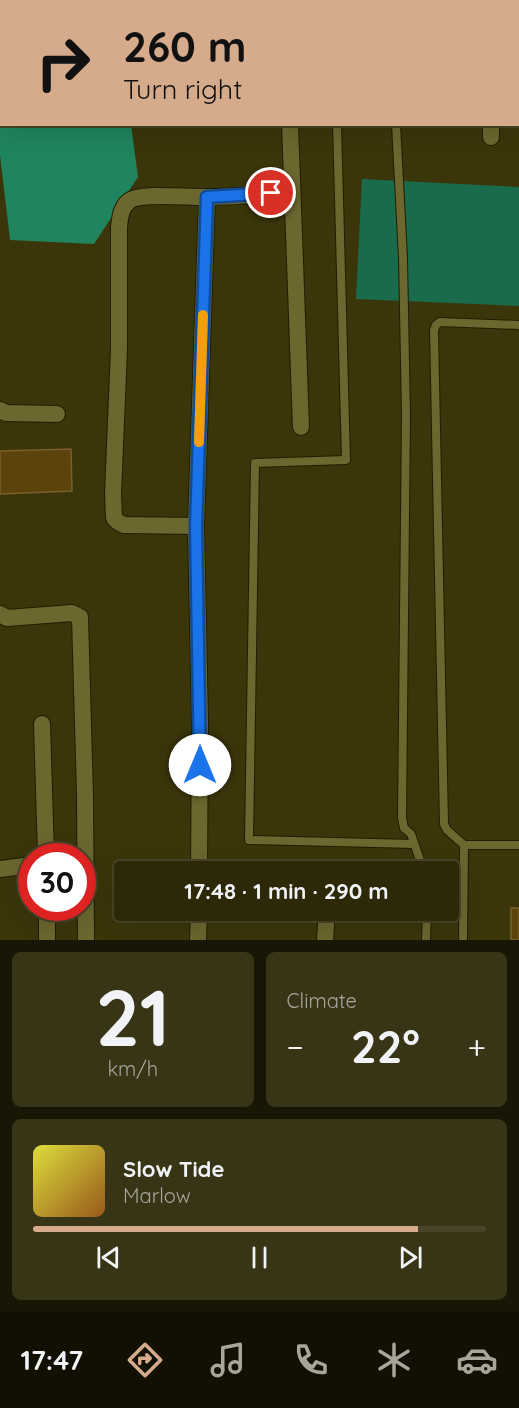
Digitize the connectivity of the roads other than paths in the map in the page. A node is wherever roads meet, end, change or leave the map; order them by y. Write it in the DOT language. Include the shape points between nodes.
graph roads {
  1 [pos="290,126"];
  2 [pos="337,126"];
  3 [pos="396,126"];
  4 [pos="292,192"];
  5 [pos="207,197"];
  6 [pos="519,325"];
  7 [pos="0,410"];
  8 [pos="57,414"];
  9 [pos="301,427"];
  10 [pos="196,526"];
  11 [pos="0,614"];
  12 [pos="42,724"];
  13 [pos="46,843"];
  14 [pos="414,844"];
  15 [pos="464,845"];
  16 [pos="519,845"];
  17 [pos="199,861"];
  18 [pos="420,861"];
  19 [pos="18,867"];
  20 [pos="0,869"];
  21 [pos="47,921"];
  22 [pos="199,921"];
  23 [pos="326,921"];
  24 [pos="427,921"];
  25 [pos="47,940"];
  26 [pos="86,940"];
  27 [pos="198,940"];
  28 [pos="325,940"];
  29 [pos="426,940"];
  30 [pos="463,940"];
  1 -- 4 [label="street"];
  2 -- 14 [label="lane" via="346,460 255,463 249,840"];
  3 -- 14 [label="lane" via="406,415 402,818"];
  4 -- 5 [label="street"];
  4 -- 9 [label="street"];
  5 -- 10 [label="street"];
  5 -- 10 [label="street" via="130,200 121,213 119,227 114,518 124,525"];
  6 -- 15 [label="lane" via="440,322 434,330 444,821 445,828"];
  7 -- 8 [label="street"];
  10 -- 17 [label="street"];
  11 -- 26 [label="street" via="7,618 72,613 80,617"];
  12 -- 13 [label="street"];
  14 -- 18 [label="lane"];
  15 -- 16 [label="lane"];
  15 -- 30 [label="lane"];
  19 -- 20 [label="street"];
  21 -- 25 [label="street"];
  22 -- 27 [label="street"];
  23 -- 28 [label="street"];
  24 -- 29 [label="lane"];
}
